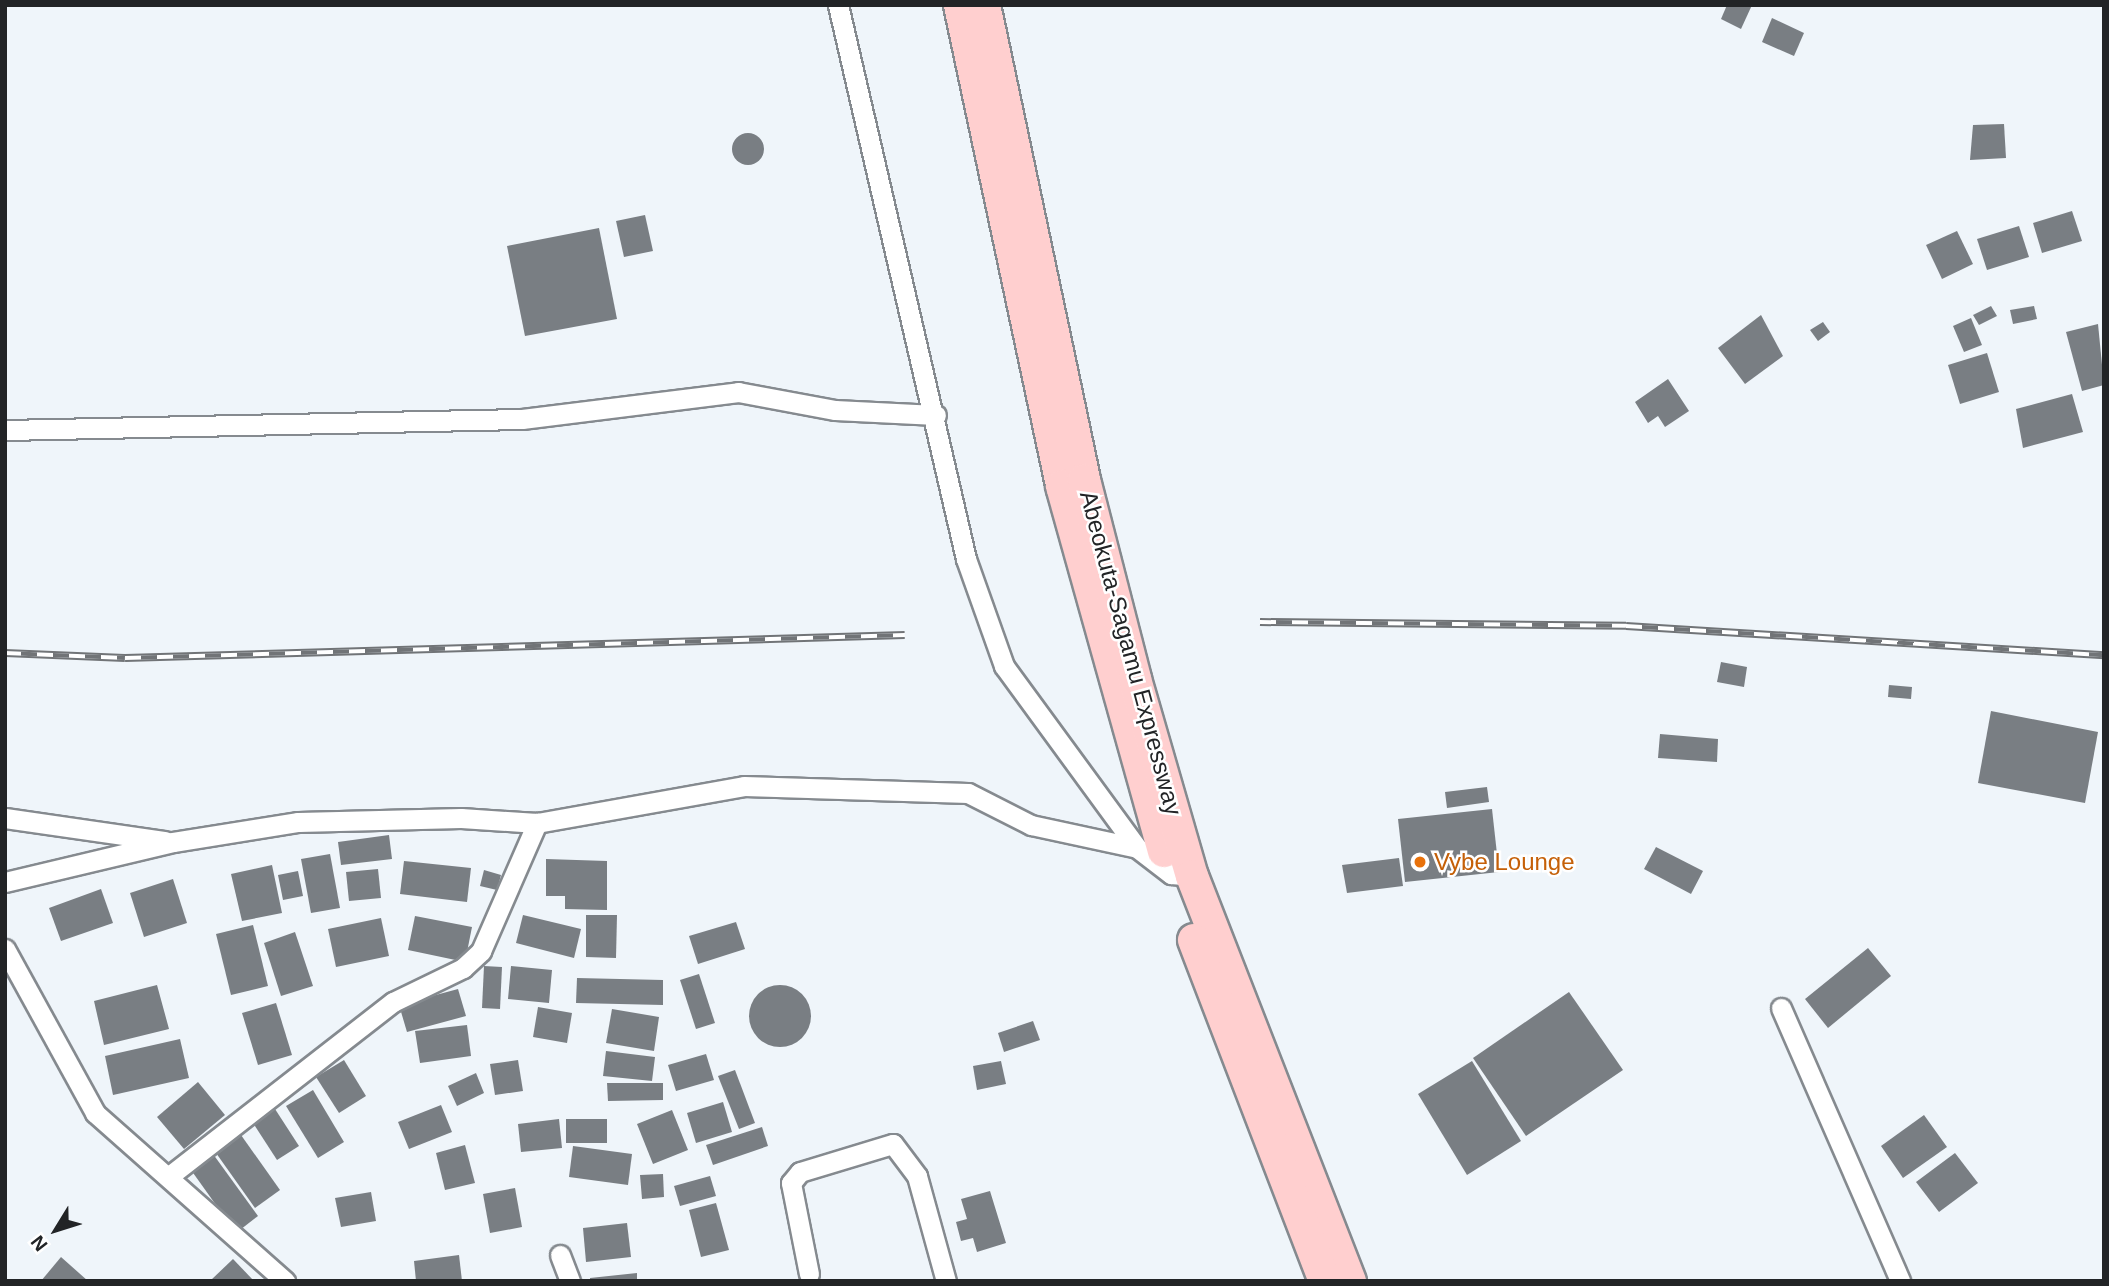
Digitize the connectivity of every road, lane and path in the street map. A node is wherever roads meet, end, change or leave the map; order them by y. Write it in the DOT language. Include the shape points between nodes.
graph roads {
  1 [pos="838,5"];
  2 [pos="960,5"];
  3 [pos="984,5"];
  4 [pos="936,415"];
  5 [pos="5,430"];
  6 [pos="5,818"];
  7 [pos="537,823"];
  8 [pos="173,842"];
  9 [pos="1137,848"];
  10 [pos="1182,875"];
  11 [pos="5,882"];
  12 [pos="5,949"];
  13 [pos="1781,1008"];
  14 [pos="167,1177"];
  15 [pos="560,1255"];
  16 [pos="809,1273"];
  17 [pos="285,1281"];
  18 [pos="570,1281"];
  19 [pos="946,1281"];
  20 [pos="1325,1281"];
  21 [pos="1350,1281"];
  22 [pos="1900,1281"];
  1 -- 4 [label="street"];
  2 -- 10 [label="highway, Abeokuta-Sagamu Expressway" via="1062,486"];
  3 -- 10 [label="highway, Abeokuta-Sagamu Expressway" via="1084,480"];
  4 -- 5 [label="street" via="835,410 738,392 522,419"];
  4 -- 9 [label="street" via="966,559 1004,666"];
  6 -- 8 [label="street"];
  7 -- 8 [label="street" via="461,818 298,822"];
  7 -- 9 [label="street" via="744,786 886,787 968,793 1031,825"];
  7 -- 14 [label="street" via="481,951 463,968 393,1002"];
  8 -- 11 [label="street"];
  9 -- 10 [label="street"];
  10 -- 20 [label="highway, Abeokuta-Sagamu Expressway" via="1258,1116"];
  10 -- 21 [label="highway, Abeokuta-Sagamu Expressway"];
  12 -- 14 [label="street" via="95,1113"];
  13 -- 22 [label="street"];
  14 -- 17 [label="street"];
  15 -- 18 [label="street"];
  16 -- 19 [label="street" via="791,1183 800,1172 893,1144 917,1176"];
}
